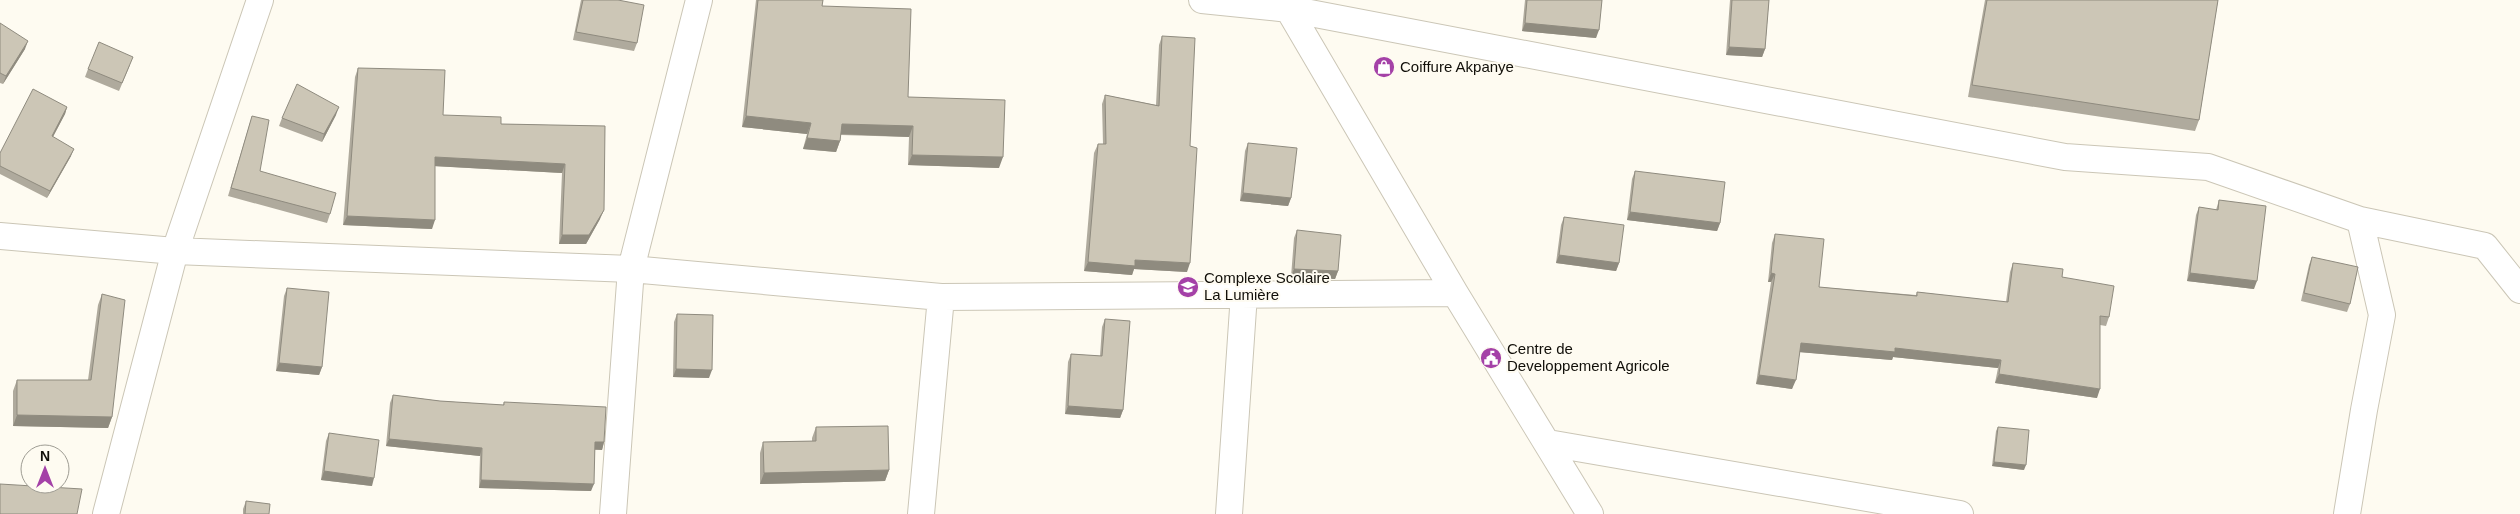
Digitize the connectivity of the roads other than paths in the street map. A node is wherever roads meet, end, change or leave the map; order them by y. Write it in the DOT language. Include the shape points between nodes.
graph roads {
  1 [pos="260,0"];
  2 [pos="699,0"];
  3 [pos="1202,0"];
  4 [pos="1286,4"];
  5 [pos="2360,220"];
  6 [pos="0,236"];
  7 [pos="175,251"];
  8 [pos="631,269"];
  9 [pos="2520,290"];
  10 [pos="1455,292"];
  11 [pos="1244,294"];
  12 [pos="941,297"];
  13 [pos="1548,443"];
  14 [pos="106,514"];
  15 [pos="613,514"];
  16 [pos="921,514"];
  17 [pos="1229,514"];
  18 [pos="1590,514"];
  19 [pos="1960,514"];
  20 [pos="2348,514"];
  1 -- 7 [label="street"];
  2 -- 8 [label="street"];
  3 -- 4 [label="street"];
  4 -- 5 [label="street" via="2065,158 2208,167"];
  4 -- 10 [label="street"];
  5 -- 9 [label="street" via="2485,246"];
  5 -- 20 [label="street" via="2382,315"];
  6 -- 7 [label="street"];
  7 -- 8 [label="street"];
  7 -- 14 [label="street"];
  8 -- 12 [label="street"];
  8 -- 15 [label="street"];
  10 -- 11 [label="street"];
  10 -- 13 [label="street"];
  11 -- 12 [label="street"];
  11 -- 17 [label="street"];
  12 -- 16 [label="street"];
  13 -- 18 [label="street"];
  13 -- 19 [label="street"];
}
